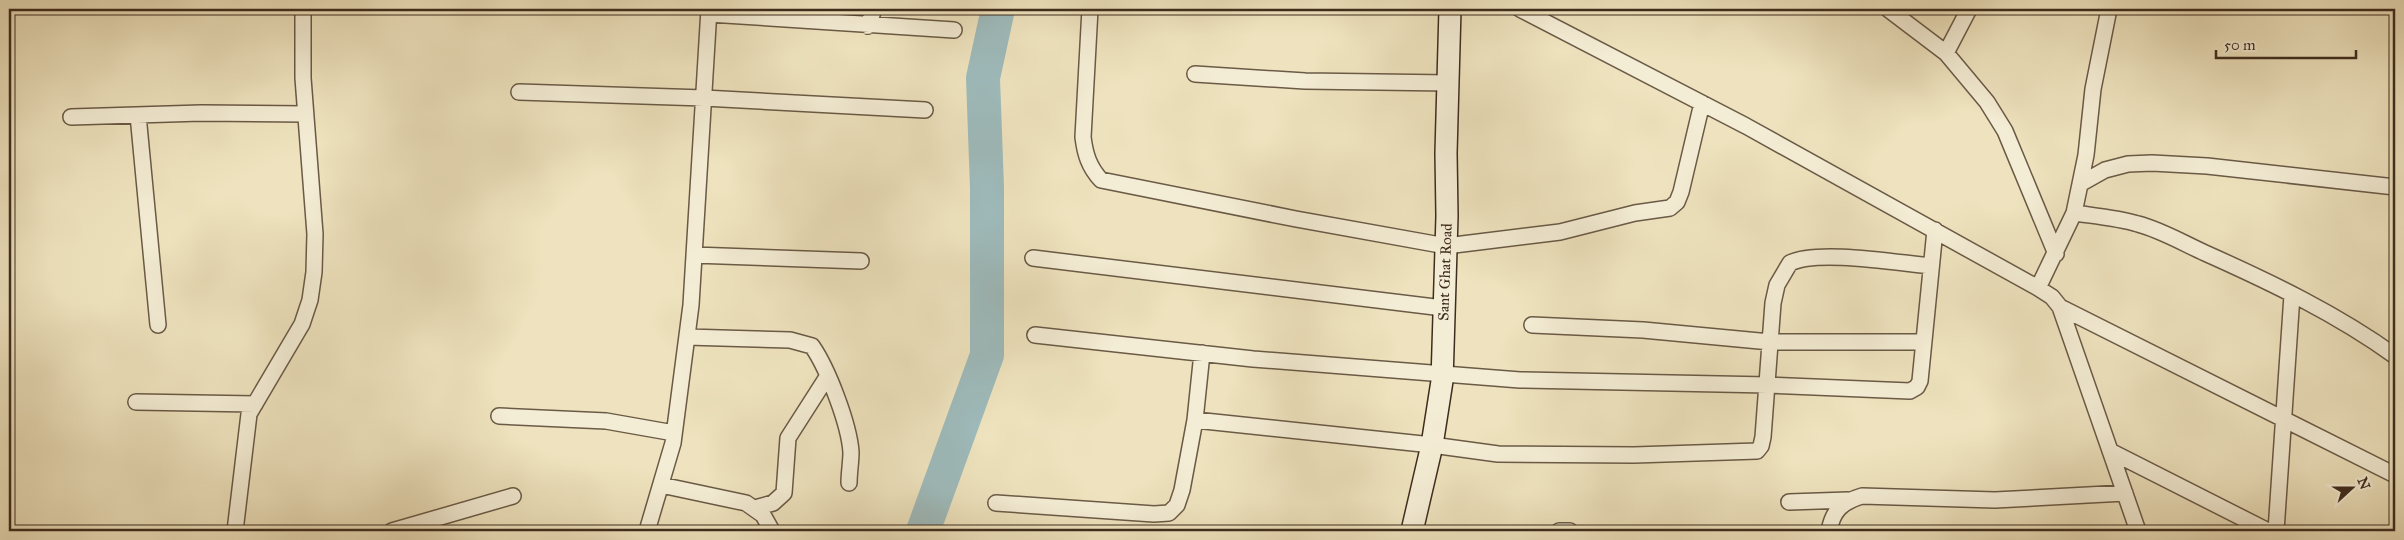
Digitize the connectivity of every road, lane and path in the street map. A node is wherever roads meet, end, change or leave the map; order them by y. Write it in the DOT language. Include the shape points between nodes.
graph roads {
  1 [pos="303,9"];
  2 [pos="874,9"];
  3 [pos="1090,9"];
  4 [pos="1450,9"];
  5 [pos="1520,9"];
  6 [pos="1888,9"];
  7 [pos="1969,9"];
  8 [pos="2109,9"];
  9 [pos="709,12"];
  10 [pos="868,26"];
  11 [pos="954,30"];
  12 [pos="1946,53"];
  13 [pos="1195,74"];
  14 [pos="1449,83"];
  15 [pos="519,92"];
  16 [pos="704,98"];
  17 [pos="1702,104"];
  18 [pos="925,110"];
  19 [pos="305,114"];
  20 [pos="138,115"];
  21 [pos="71,117"];
  22 [pos="2080,184"];
  23 [pos="2395,187"];
  24 [pos="2074,213"];
  25 [pos="1935,230"];
  26 [pos="1446,246"];
  27 [pos="2056,254"];
  28 [pos="694,255"];
  29 [pos="1033,258"];
  30 [pos="861,261"];
  31 [pos="1931,266"];
  32 [pos="2038,288"];
  33 [pos="2292,295"];
  34 [pos="2060,307"];
  35 [pos="1443,308"];
  36 [pos="158,325"];
  37 [pos="1532,325"];
  38 [pos="1035,335"];
  39 [pos="687,337"];
  40 [pos="1770,342"];
  41 [pos="1923,342"];
  42 [pos="1202,353"];
  43 [pos="2395,356"];
  44 [pos="1442,374"];
  45 [pos="827,377"];
  46 [pos="1768,385"];
  47 [pos="136,402"];
  48 [pos="255,404"];
  49 [pos="499,416"];
  50 [pos="2282,419"];
  51 [pos="1194,420"];
  52 [pos="674,433"];
  53 [pos="1432,445"];
  54 [pos="2110,451"];
  55 [pos="2395,475"];
  56 [pos="848,483"];
  57 [pos="661,485"];
  58 [pos="2125,493"];
  59 [pos="513,496"];
  60 [pos="1848,500"];
  61 [pos="996,502"];
  62 [pos="1788,502"];
  63 [pos="755,508"];
  64 [pos="234,531"];
  65 [pos="392,531"];
  66 [pos="647,531"];
  67 [pos="772,531"];
  68 [pos="1412,531"];
  69 [pos="1559,531"];
  70 [pos="1570,531"];
  71 [pos="1829,531"];
  72 [pos="2138,531"];
  73 [pos="2268,531"];
  74 [pos="2276,531"];
  1 -- 19 [label="street"];
  2 -- 10 [label="street"];
  3 -- 26 [label="street" via="1083,137 1093,172 1101,180 1296,220"];
  4 -- 14 [label="street, Sant Ghat Road"];
  5 -- 17 [label="street"];
  6 -- 12 [label="street"];
  7 -- 12 [label="street"];
  8 -- 22 [label="street"];
  9 -- 10 [label="street"];
  9 -- 16 [label="street"];
  10 -- 11 [label="street"];
  12 -- 27 [label="street" via="1987,102 2005,131"];
  13 -- 14 [label="street"];
  14 -- 26 [label="street, Sant Ghat Road"];
  15 -- 16 [label="street"];
  16 -- 18 [label="street"];
  16 -- 28 [label="street"];
  17 -- 25 [label="street"];
  17 -- 26 [label="street" via="1681,192 1670,208 1635,213 1560,232"];
  19 -- 20 [label="street"];
  19 -- 48 [label="street" via="315,234 310,300 302,324"];
  20 -- 21 [label="street"];
  20 -- 36 [label="street"];
  22 -- 23 [label="street" via="2105,170 2152,162"];
  22 -- 24 [label="street"];
  24 -- 27 [label="street"];
  24 -- 33 [label="street" via="2138,224 2244,270"];
  25 -- 31 [label="street"];
  25 -- 32 [label="street"];
  26 -- 35 [label="street, Sant Ghat Road"];
  27 -- 32 [label="street"];
  28 -- 30 [label="street"];
  28 -- 39 [label="street"];
  29 -- 35 [label="street"];
  31 -- 40 [label="street" via="1847,259 1797,259 1790,263 1777,284"];
  31 -- 41 [label="street"];
  32 -- 34 [label="street"];
  33 -- 43 [label="street"];
  33 -- 50 [label="street"];
  34 -- 50 [label="street"];
  34 -- 54 [label="street"];
  35 -- 44 [label="street, Sant Ghat Road"];
  37 -- 40 [label="street" via="1644,330"];
  38 -- 42 [label="street"];
  39 -- 45 [label="street" via="804,343 812,346"];
  39 -- 52 [label="street"];
  40 -- 41 [label="street"];
  40 -- 46 [label="street"];
  41 -- 46 [label="street" via="1920,380 1910,391"];
  42 -- 44 [label="street"];
  42 -- 51 [label="street"];
  44 -- 46 [label="street" via="1520,380"];
  44 -- 53 [label="street, Sant Ghat Road"];
  45 -- 56 [label="street" via="847,428 851,454"];
  45 -- 63 [label="street" via="788,438 784,493 773,504"];
  46 -- 53 [label="street" via="1763,437 1757,452 1498,454"];
  47 -- 48 [label="street"];
  48 -- 64 [label="street" via="246,431"];
  49 -- 52 [label="street" via="606,420"];
  50 -- 55 [label="street"];
  50 -- 74 [label="street"];
  51 -- 53 [label="street"];
  51 -- 61 [label="street" via="1182,490 1177,505 1169,513"];
  52 -- 57 [label="street"];
  53 -- 68 [label="street, Sant Ghat Road"];
  54 -- 58 [label="street"];
  54 -- 73 [label="street"];
  57 -- 63 [label="street"];
  57 -- 66 [label="street"];
  58 -- 60 [label="street" via="1995,500 1862,496"];
  58 -- 72 [label="street"];
  59 -- 65 [label="street"];
  60 -- 62 [label="street"];
  60 -- 71 [label="street" via="1838,507"];
  63 -- 67 [label="street" via="763,514"];
  69 -- 70 [label="street"];
}
